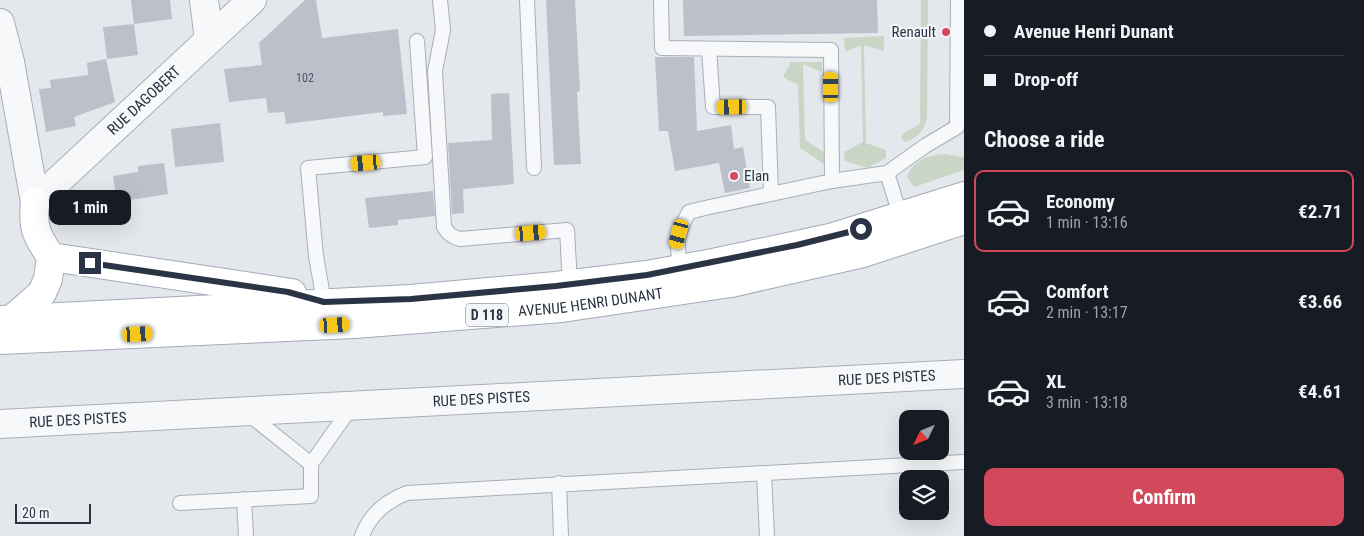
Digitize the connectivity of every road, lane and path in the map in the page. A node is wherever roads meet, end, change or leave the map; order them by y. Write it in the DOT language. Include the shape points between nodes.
graph roads {
  1 [pos="204,0"];
  2 [pos="252,0"];
  3 [pos="440,0"];
  4 [pos="527,0"];
  5 [pos="661,0"];
  6 [pos="958,0"];
  7 [pos="0,23"];
  8 [pos="209,40"];
  9 [pos="417,41"];
  10 [pos="709,49"];
  11 [pos="534,168"];
  12 [pos="887,174"];
  13 [pos="832,181"];
  14 [pos="772,194"];
  15 [pos="964,196"];
  16 [pos="35,202"];
  17 [pos="964,220"];
  18 [pos="904,228"];
  19 [pos="51,257"];
  20 [pos="683,279"];
  21 [pos="570,284"];
  22 [pos="324,302"];
  23 [pos="4,326"];
  24 [pos="964,374"];
  25 [pos="352,406"];
  26 [pos="245,412"];
  27 [pos="0,424"];
  28 [pos="964,462"];
  29 [pos="311,464"];
  30 [pos="764,474"];
  31 [pos="559,483"];
  32 [pos="244,499"];
  33 [pos="180,503"];
  34 [pos="246,536"];
  35 [pos="362,536"];
  36 [pos="561,536"];
  37 [pos="767,536"];
  1 -- 8 [label="street"];
  2 -- 8 [label="street, RUE DAGOBERT"];
  3 -- 21 [label="lane" via="443,30 435,71 444,227 453,237 460,239 566,230"];
  4 -- 11 [label="lane"];
  5 -- 10 [label="lane" via="662,48"];
  6 -- 12 [label="lane" via="957,127"];
  7 -- 16 [label="street"];
  8 -- 16 [label="street, RUE DAGOBERT"];
  9 -- 22 [label="lane" via="425,157 308,168"];
  10 -- 13 [label="lane" via="831,50"];
  10 -- 14 [label="lane" via="713,107 768,106"];
  12 -- 13 [label="lane"];
  12 -- 18 [label="lane"];
  13 -- 14 [label="lane"];
  14 -- 20 [label="lane" via="689,212 677,244"];
  15 -- 18 [label="main road, AVENUE HENRI DUNANT / D 118"];
  16 -- 19 [label="main road" via="33,219 38,238"];
  17 -- 18 [label="main road, AVENUE HENRI DUNANT / D 118"];
  18 -- 20 [label="main road, AVENUE HENRI DUNANT / D 118" via="830,238"];
  19 -- 22 [label="main road" via="288,292"];
  19 -- 23 [label="main road" via="42,293"];
  20 -- 21 [label="main road, AVENUE HENRI DUNANT / D 118" via="647,275"];
  20 -- 23 [label="main road, AVENUE HENRI DUNANT / D 118" via="562,308 459,317 344,324"];
  21 -- 22 [label="main road, AVENUE HENRI DUNANT / D 118" via="411,299"];
  22 -- 23 [label="main road, AVENUE HENRI DUNANT / D 118"];
  24 -- 25 [label="street, RUE DES PISTES"];
  25 -- 26 [label="street, RUE DES PISTES"];
  25 -- 29 [label="lane"];
  26 -- 27 [label="street, RUE DES PISTES"];
  26 -- 29 [label="lane"];
  28 -- 30 [label="lane"];
  29 -- 32 [label="lane" via="311,496"];
  30 -- 31 [label="lane"];
  30 -- 37 [label="lane"];
  31 -- 35 [label="lane" via="407,493 381,507 366,525"];
  31 -- 36 [label="lane"];
  32 -- 33 [label="lane"];
  32 -- 34 [label="lane"];
}
